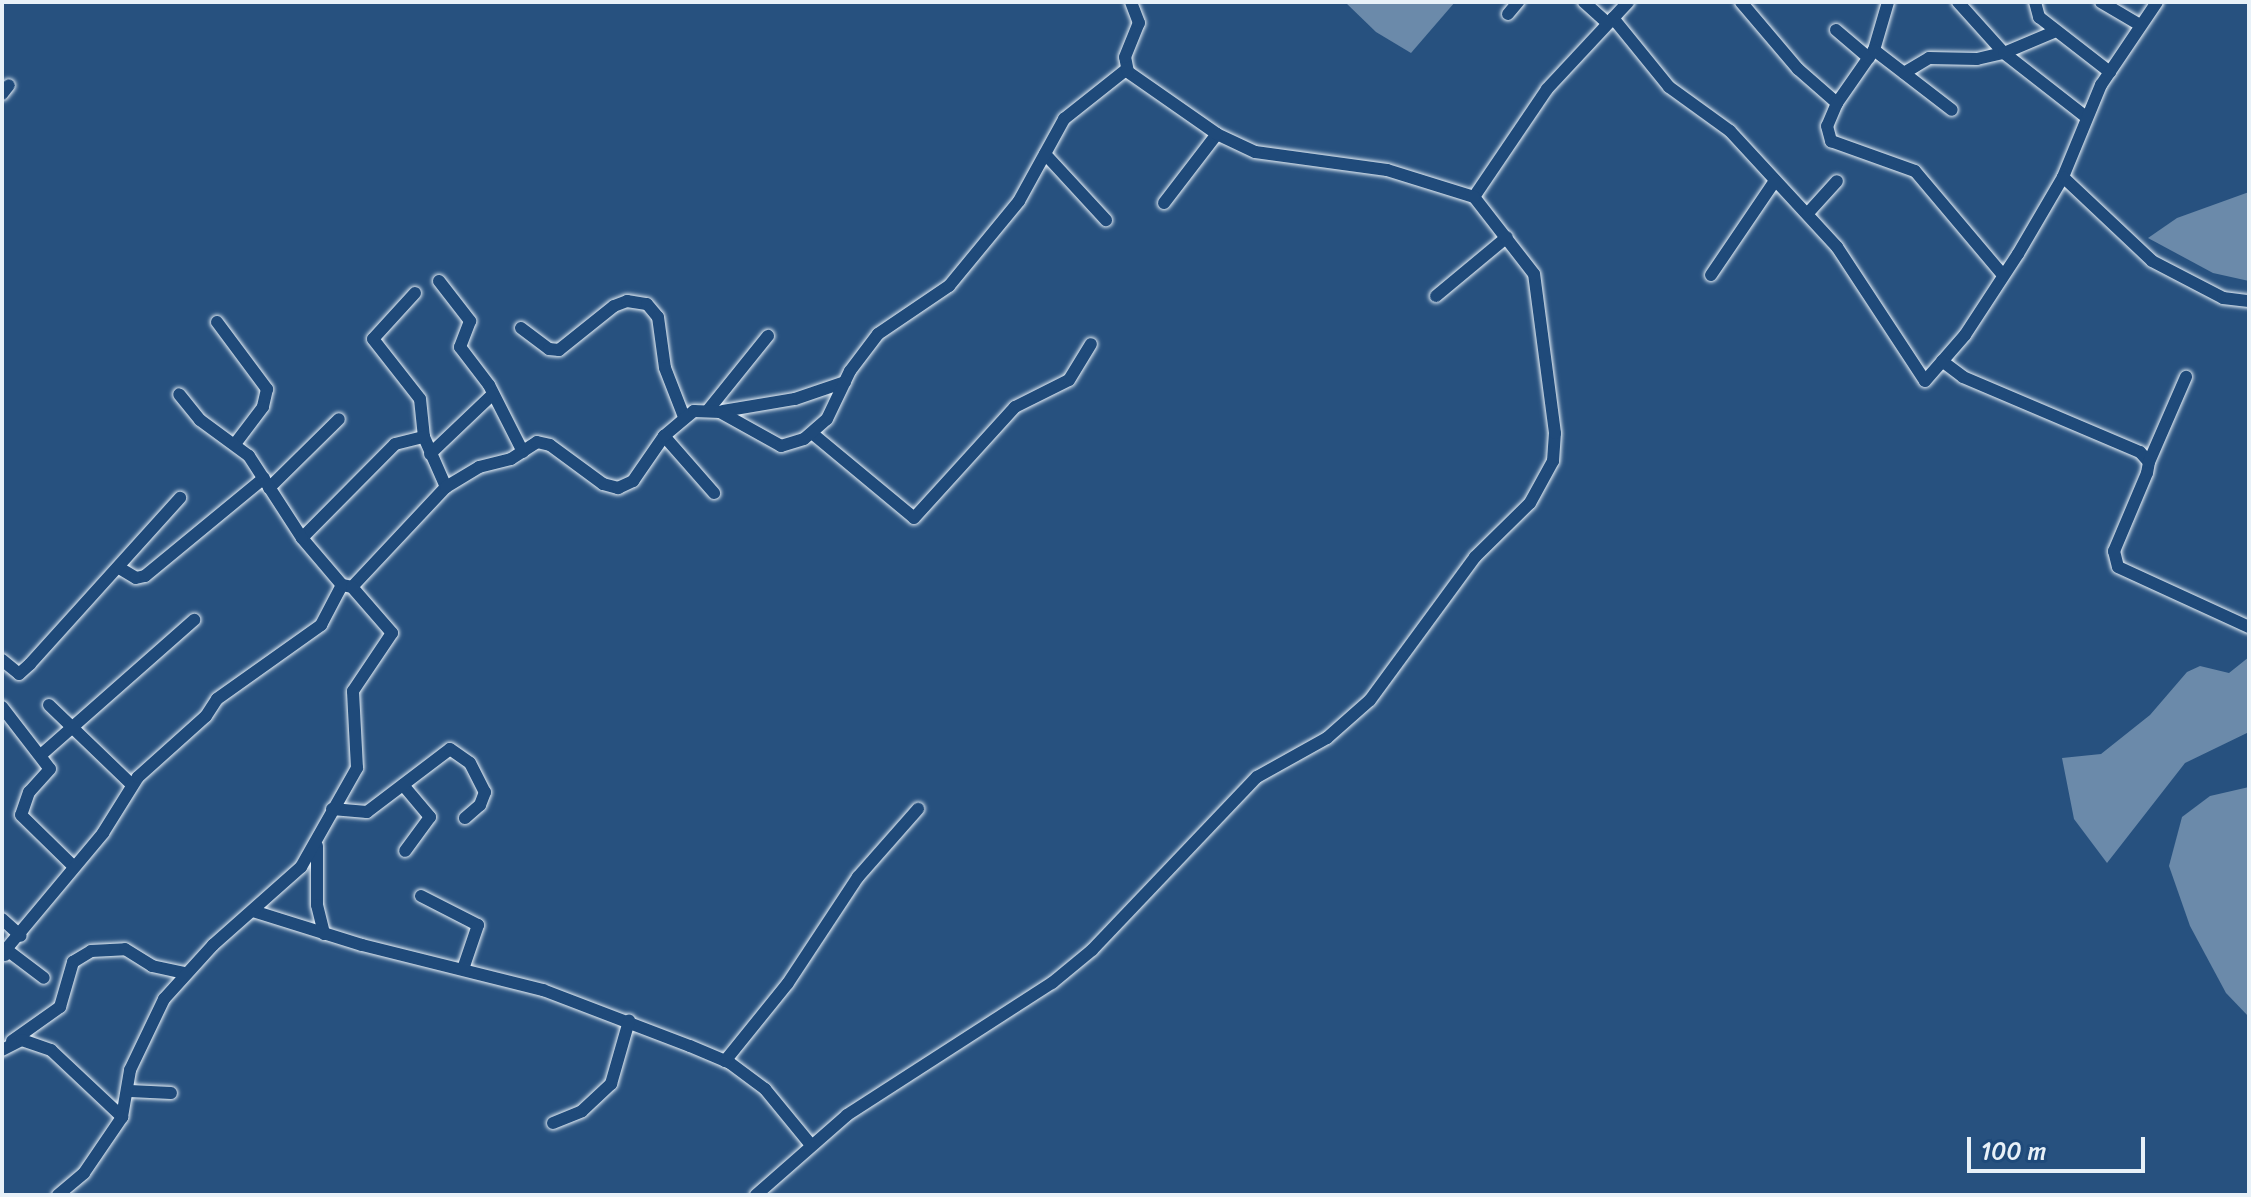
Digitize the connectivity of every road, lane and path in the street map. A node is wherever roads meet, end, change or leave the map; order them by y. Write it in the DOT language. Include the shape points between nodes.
graph roads {
  1 [pos="1131,2"];
  2 [pos="1518,2"];
  3 [pos="1584,2"];
  4 [pos="1628,2"];
  5 [pos="1741,2"];
  6 [pos="1888,2"];
  7 [pos="1958,2"];
  8 [pos="2035,2"];
  9 [pos="2101,2"];
  10 [pos="2157,2"];
  11 [pos="1508,14"];
  12 [pos="1610,21"];
  13 [pos="2140,25"];
  14 [pos="1836,30"];
  15 [pos="2056,31"];
  16 [pos="2004,53"];
  17 [pos="1871,54"];
  18 [pos="1127,69"];
  19 [pos="2110,72"];
  20 [pos="1904,73"];
  21 [pos="1837,103"];
  22 [pos="1952,110"];
  23 [pos="2086,117"];
  24 [pos="1217,134"];
  25 [pos="1045,154"];
  26 [pos="2063,177"];
  27 [pos="1775,181"];
  28 [pos="1837,181"];
  29 [pos="1474,197"];
  30 [pos="1164,203"];
  31 [pos="1808,213"];
  32 [pos="1106,220"];
  33 [pos="1507,237"];
  34 [pos="1711,275"];
  35 [pos="2003,275"];
  36 [pos="439,281"];
  37 [pos="415,293"];
  38 [pos="1436,296"];
  39 [pos="2249,301"];
  40 [pos="217,322"];
  41 [pos="521,328"];
  42 [pos="768,336"];
  43 [pos="1091,344"];
  44 [pos="1942,361"];
  45 [pos="2186,377"];
  46 [pos="845,382"];
  47 [pos="179,394"];
  48 [pos="493,394"];
  49 [pos="714,410"];
  50 [pos="684,417"];
  51 [pos="339,419"];
  52 [pos="813,434"];
  53 [pos="664,436"];
  54 [pos="424,437"];
  55 [pos="235,444"];
  56 [pos="523,452"];
  57 [pos="430,454"];
  58 [pos="2149,462"];
  59 [pos="267,483"];
  60 [pos="446,487"];
  61 [pos="714,493"];
  62 [pos="180,498"];
  63 [pos="302,538"];
  64 [pos="121,569"];
  65 [pos="347,586"];
  66 [pos="194,620"];
  67 [pos="2249,627"];
  68 [pos="2,660"];
  69 [pos="49,705"];
  70 [pos="2,707"];
  71 [pos="72,729"];
  72 [pos="42,754"];
  73 [pos="132,785"];
  74 [pos="403,785"];
  75 [pos="332,809"];
  76 [pos="918,809"];
  77 [pos="465,818"];
  78 [pos="317,843"];
  79 [pos="405,851"];
  80 [pos="73,866"];
  81 [pos="421,896"];
  82 [pos="253,911"];
  83 [pos="2,919"];
  84 [pos="324,934"];
  85 [pos="21,936"];
  86 [pos="4,955"];
  87 [pos="463,969"];
  88 [pos="186,973"];
  89 [pos="44,978"];
  90 [pos="629,1021"];
  91 [pos="5,1047"];
  92 [pos="725,1061"];
  93 [pos="130,1091"];
  94 [pos="171,1093"];
  95 [pos="122,1117"];
  96 [pos="553,1123"];
  97 [pos="811,1145"];
  98 [pos="58,1195"];
  99 [pos="756,1195"];
  1 -- 18 [label="street" via="1139,23 1125,57"];
  2 -- 11 [label="street"];
  3 -- 12 [label="street"];
  4 -- 12 [label="street"];
  5 -- 21 [label="street" via="1798,69"];
  6 -- 17 [label="street"];
  7 -- 16 [label="street"];
  8 -- 15 [label="street" via="2035,12"];
  9 -- 13 [label="street"];
  10 -- 13 [label="street"];
  12 -- 27 [label="street" via="1669,87 1730,131"];
  12 -- 29 [label="street" via="1547,89"];
  13 -- 19 [label="street"];
  14 -- 17 [label="street"];
  15 -- 16 [label="street"];
  15 -- 19 [label="street"];
  16 -- 20 [label="street" via="1977,59 1929,58"];
  16 -- 23 [label="street"];
  17 -- 20 [label="street"];
  17 -- 21 [label="street"];
  18 -- 24 [label="street"];
  18 -- 25 [label="street" via="1064,119"];
  19 -- 23 [label="street"];
  20 -- 22 [label="street"];
  21 -- 35 [label="street" via="1827,126 1831,141 1915,171"];
  23 -- 26 [label="street"];
  24 -- 29 [label="street" via="1255,152 1387,170"];
  24 -- 30 [label="street"];
  25 -- 32 [label="street"];
  25 -- 46 [label="street" via="1019,201 949,286 878,334"];
  26 -- 35 [label="street"];
  26 -- 39 [label="street" via="2152,261 2223,298"];
  27 -- 31 [label="street"];
  27 -- 34 [label="street"];
  28 -- 31 [label="street"];
  29 -- 33 [label="street"];
  31 -- 44 [label="street" via="1837,247 1925,381"];
  33 -- 38 [label="street"];
  33 -- 97 [label="street" via="1534,274 1555,433 1553,461 1530,503 1475,557 1370,700 1327,738 1257,777 1092,950 1007,1016 944,1050"];
  35 -- 44 [label="street"];
  36 -- 48 [label="street" via="470,321 460,347"];
  37 -- 54 [label="street" via="373,339 420,399"];
  40 -- 55 [label="street" via="267,389 263,407"];
  41 -- 50 [label="street" via="549,349 559,350 614,306 627,301 647,304 658,317 665,368"];
  42 -- 49 [label="street"];
  43 -- 52 [label="street" via="1069,380 1015,407 914,518"];
  44 -- 58 [label="street" via="1963,377 2124,443"];
  45 -- 58 [label="street"];
  46 -- 49 [label="street" via="795,399"];
  46 -- 52 [label="street" via="827,419"];
  47 -- 55 [label="street" via="200,420"];
  48 -- 56 [label="street"];
  48 -- 57 [label="street"];
  49 -- 50 [label="street"];
  49 -- 52 [label="street" via="781,446"];
  50 -- 53 [label="street"];
  51 -- 59 [label="street"];
  53 -- 56 [label="street" via="642,472 618,488 603,484 542,441"];
  53 -- 61 [label="street"];
  54 -- 57 [label="street"];
  54 -- 63 [label="street" via="410,436 395,444"];
  55 -- 59 [label="street"];
  56 -- 60 [label="street" via="479,467"];
  57 -- 60 [label="street"];
  58 -- 67 [label="street" via="2114,551 2118,567"];
  59 -- 63 [label="street"];
  59 -- 64 [label="street" via="141,578"];
  60 -- 65 [label="street"];
  62 -- 64 [label="street" via="126,554"];
  63 -- 65 [label="street"];
  64 -- 68 [label="street" via="19,674"];
  65 -- 73 [label="street" via="321,625 217,699 206,716"];
  65 -- 75 [label="street" via="392,633 356,681 357,768"];
  66 -- 71 [label="street"];
  69 -- 71 [label="street"];
  70 -- 72 [label="street"];
  71 -- 72 [label="street"];
  71 -- 73 [label="street"];
  72 -- 80 [label="street" via="50,769 29,792 21,815"];
  73 -- 80 [label="street" via="123,806"];
  74 -- 75 [label="street" via="367,812"];
  74 -- 77 [label="street" via="436,755 456,750 477,773 485,792"];
  74 -- 79 [label="street" via="430,817"];
  75 -- 78 [label="street"];
  76 -- 92 [label="street" via="858,877 788,983"];
  78 -- 82 [label="street" via="294,876"];
  78 -- 84 [label="street" via="317,905"];
  80 -- 85 [label="street"];
  81 -- 87 [label="street" via="478,925"];
  82 -- 84 [label="street"];
  82 -- 88 [label="street"];
  83 -- 85 [label="street"];
  84 -- 87 [label="street"];
  85 -- 86 [label="street"];
  86 -- 89 [label="street"];
  87 -- 90 [label="street"];
  88 -- 91 [label="street" via="152,966 125,949 91,951 73,962 60,1007"];
  88 -- 93 [label="street" via="150,1024 130,1070"];
  90 -- 92 [label="street"];
  90 -- 96 [label="street" via="611,1084 582,1111"];
  91 -- 95 [label="street" via="51,1050"];
  92 -- 97 [label="street" via="765,1089"];
  93 -- 94 [label="street"];
  93 -- 95 [label="street"];
  95 -- 98 [label="street" via="84,1173"];
  97 -- 99 [label="street"];
}
